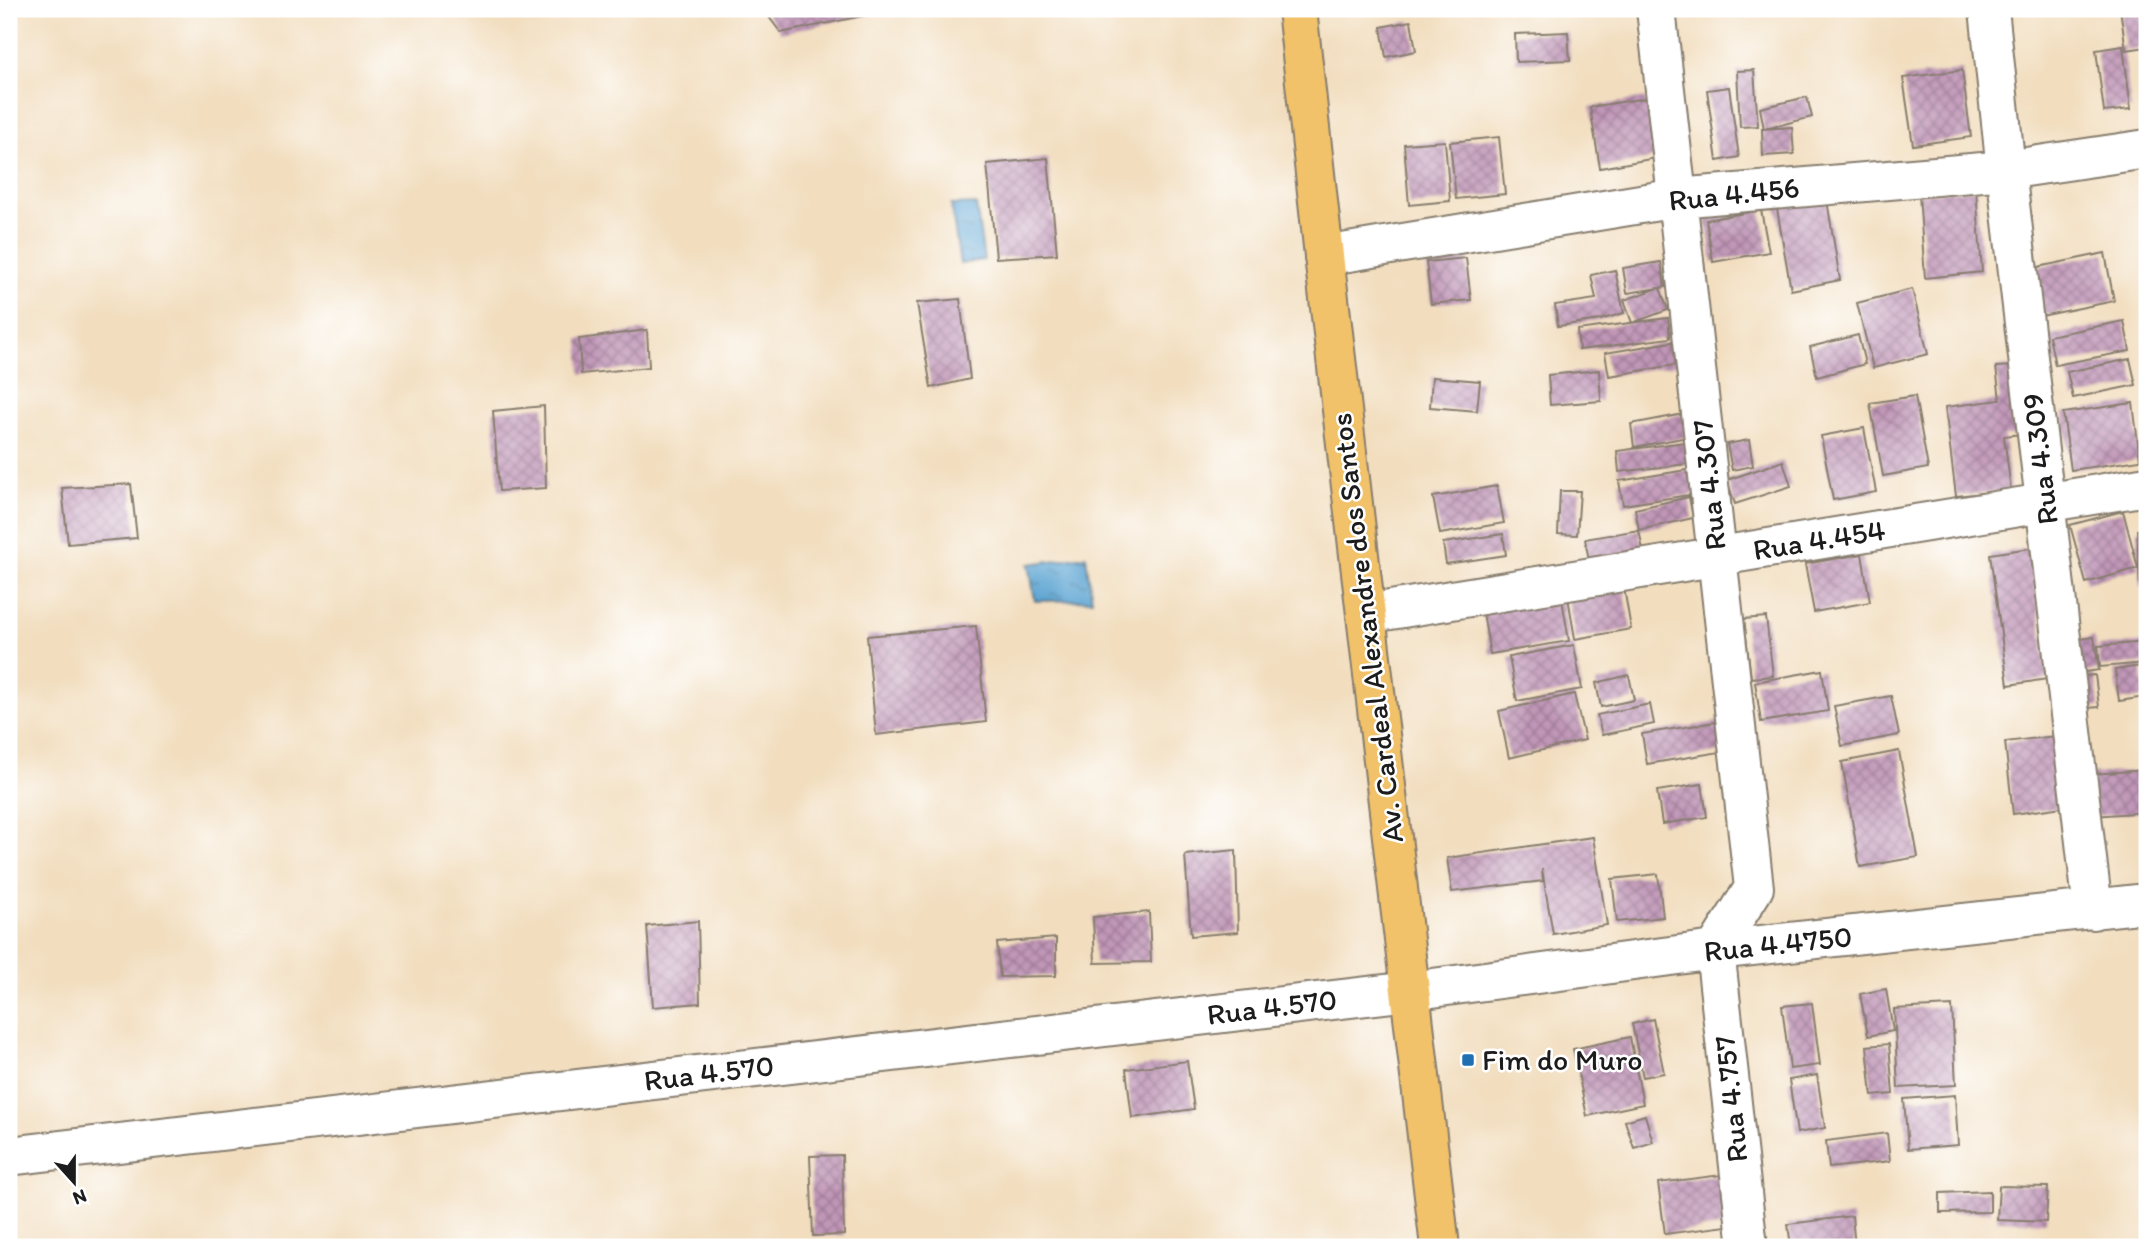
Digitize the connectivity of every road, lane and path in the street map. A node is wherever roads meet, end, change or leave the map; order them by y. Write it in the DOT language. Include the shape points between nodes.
graph roads {
  1 [pos="1297,9"];
  2 [pos="1656,9"];
  3 [pos="1989,9"];
  4 [pos="2147,149"];
  5 [pos="2006,170"];
  6 [pos="1677,198"];
  7 [pos="1324,256"];
  8 [pos="2147,486"];
  9 [pos="2045,503"];
  10 [pos="1717,557"];
  11 [pos="1366,614"];
  12 [pos="2147,903"];
  13 [pos="2093,910"];
  14 [pos="1715,950"];
  15 [pos="1410,991"];
  16 [pos="9,1156"];
  17 [pos="1440,1247"];
  18 [pos="1748,1247"];
  1 -- 7 [label="main road, Av. Cardeal Alexandre dos Santos"];
  2 -- 6 [label="street, Rua 4.307"];
  3 -- 5 [label="street, Rua 4.309"];
  4 -- 5 [label="street, Rua 4.456"];
  5 -- 6 [label="street, Rua 4.456"];
  5 -- 9 [label="street, Rua 4.309"];
  6 -- 7 [label="street, Rua 4.456"];
  6 -- 10 [label="street, Rua 4.307"];
  7 -- 11 [label="main road, Av. Cardeal Alexandre dos Santos"];
  8 -- 9 [label="street, Rua 4.454"];
  9 -- 10 [label="street, Rua 4.454"];
  9 -- 13 [label="street, Rua 4.309"];
  10 -- 11 [label="street, Rua 4.454"];
  10 -- 14 [label="street, Rua 4.307" via="1754,888"];
  11 -- 15 [label="main road, Av. Cardeal Alexandre dos Santos"];
  12 -- 13 [label="street, Rua 4.4750"];
  13 -- 14 [label="street, Rua 4.4750"];
  14 -- 15 [label="street, Rua 4.4750"];
  14 -- 18 [label="street, Rua 4.757"];
  15 -- 16 [label="street, Rua 4.570"];
  15 -- 17 [label="main road, Av. Cardeal Alexandre dos Santos"];
}
